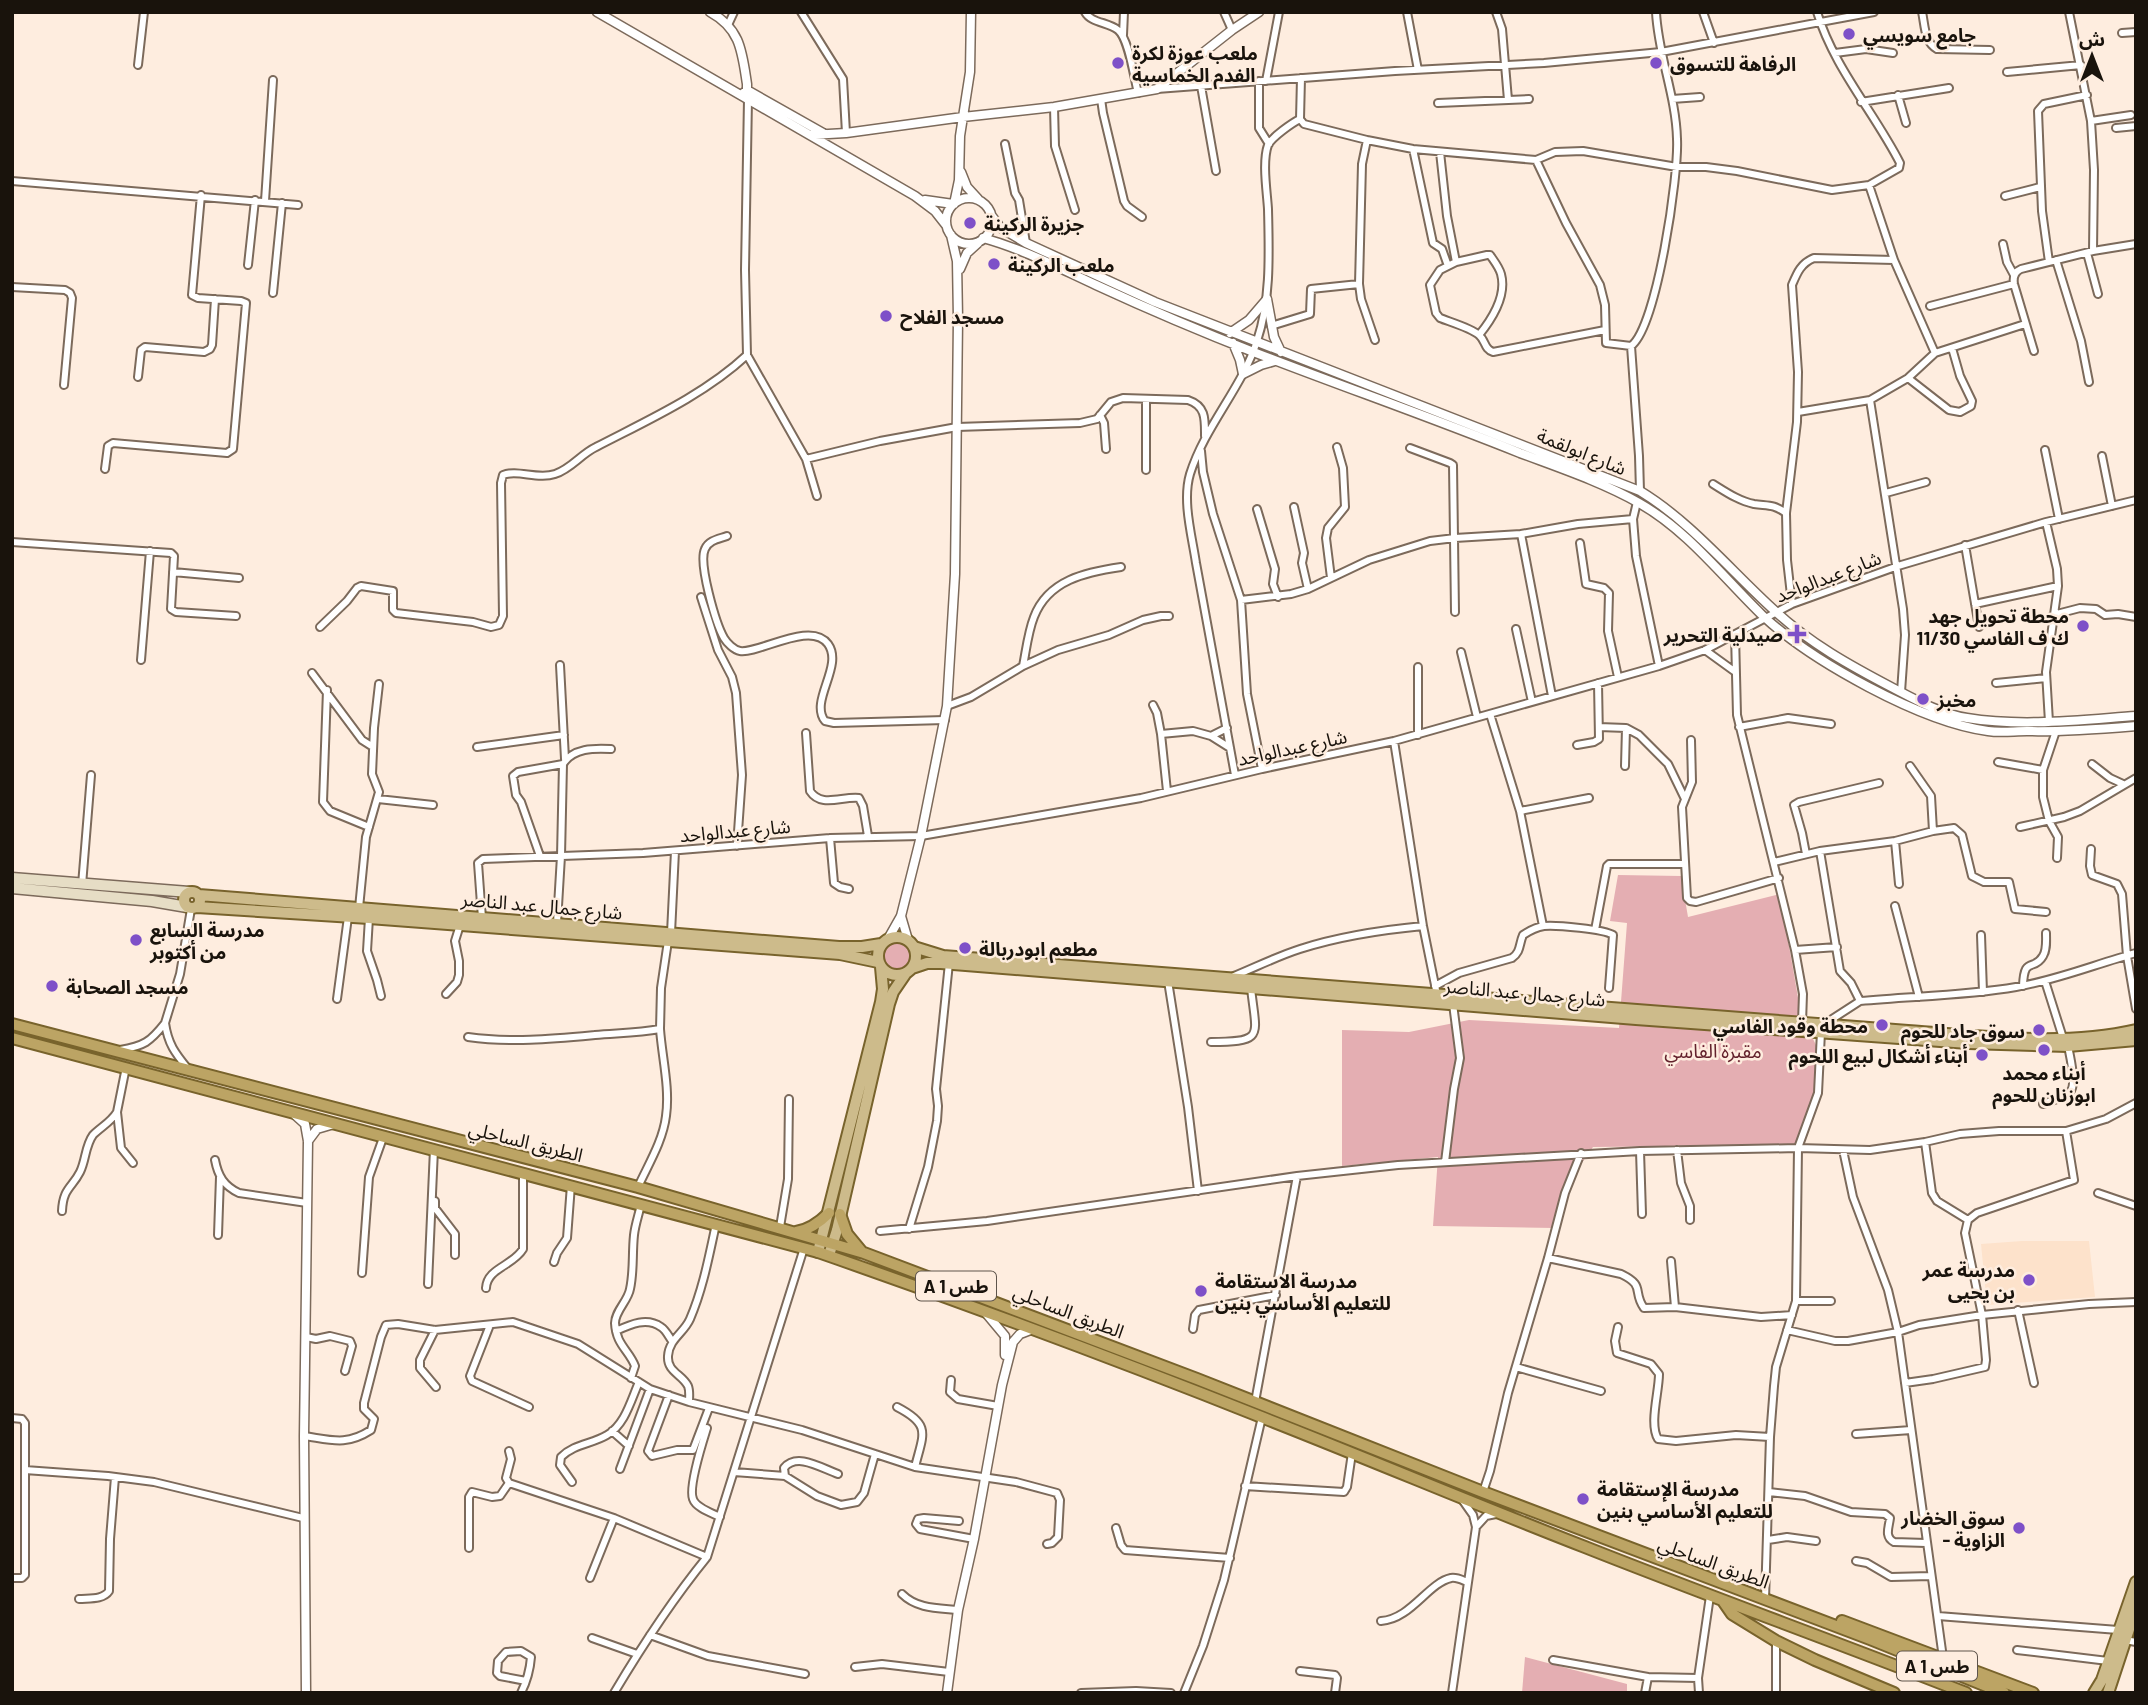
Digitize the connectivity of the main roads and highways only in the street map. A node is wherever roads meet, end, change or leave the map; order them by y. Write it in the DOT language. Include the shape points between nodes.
graph roads {
  1 [pos="12,878"];
  2 [pos="12,887"];
  3 [pos="192,902"];
  4 [pos="669,937"];
  5 [pos="885,942"];
  6 [pos="911,944"];
  7 [pos="880,965"];
  8 [pos="909,970"];
  9 [pos="12,1024"];
  10 [pos="1822,1028"];
  11 [pos="2136,1030"];
  12 [pos="12,1038"];
  13 [pos="2136,1040"];
  14 [pos="2065,1042"];
  15 [pos="835,1213"];
  16 [pos="796,1232"];
  17 [pos="827,1241"];
  18 [pos="864,1253"];
  19 [pos="823,1254"];
  20 [pos="1166,1373"];
  21 [pos="2136,1583"];
  22 [pos="1723,1601"];
  23 [pos="2136,1608"];
  24 [pos="1807,1615"];
  25 [pos="2126,1637"];
  26 [pos="1894,1693"];
  27 [pos="1966,1693"];
  28 [pos="2004,1693"];
  29 [pos="2033,1693"];
  30 [pos="2094,1693"];
  31 [pos="2108,1693"];
  1 -- 3 [label="main road, شارع جمال عبد الناصر"];
  2 -- 3 [label="main road, شارع جمال عبد الناصر"];
  3 -- 4 [label="main road, شارع جمال عبد الناصر" via="348,917"];
  3 -- 4 [label="main road, شارع جمال عبد الناصر" via="359,908 557,923"];
  4 -- 5 [label="main road, شارع جمال عبد الناصر" via="839,947"];
  4 -- 7 [label="main road, شارع جمال عبد الناصر" via="840,954"];
  5 -- 6 [label="main road" via="902,937"];
  5 -- 7 [label="main road" via="878,950"];
  6 -- 8 [label="main road" via="916,954"];
  6 -- 10 [label="main road, شارع جمال عبد الناصر" via="943,956 1436,990"];
  7 -- 8 [label="main road" via="892,975"];
  7 -- 15 [label="main road" via="881,1002"];
  8 -- 10 [label="main road, شارع جمال عبد الناصر" via="927,963 950,963"];
  8 -- 15 [label="main road" via="893,992"];
  9 -- 16 [label="highway, الطريق الساحلي / A 1 طس"];
  10 -- 14 [label="main road, شارع جمال عبد الناصر"];
  11 -- 14 [label="main road, شارع جمال عبد الناصر"];
  12 -- 19 [label="highway, الطريق الساحلي"];
  13 -- 14 [label="main road, شارع جمال عبد الناصر"];
  15 -- 16 [label="highway"];
  15 -- 17 [label="main road"];
  15 -- 18 [label="highway"];
  16 -- 17 [label="highway, الطريق الساحلي / A 1 طس"];
  17 -- 18 [label="highway, الطريق الساحلي / A 1 طس"];
  17 -- 19 [label="main road"];
  18 -- 20 [label="highway, الطريق الساحلي / A 1 طس"];
  19 -- 20 [label="highway, الطريق الساحلي"];
  20 -- 22 [label="highway, الطريق الساحلي" via="1262,1417"];
  20 -- 24 [label="highway, الطريق الساحلي / A 1 طس" via="1255,1402"];
  21 -- 25 [label="main road"];
  22 -- 26 [label="highway" via="1732,1614 1776,1641"];
  22 -- 27 [label="highway, الطريق الساحلي / A 1 طس"];
  23 -- 25 [label="main road"];
  24 -- 28 [label="highway, الطريق الساحلي / A 1 طس"];
  24 -- 29 [label="highway" via="1850,1624"];
  25 -- 30 [label="main road" via="2108,1661"];
  25 -- 31 [label="main road"];
}
